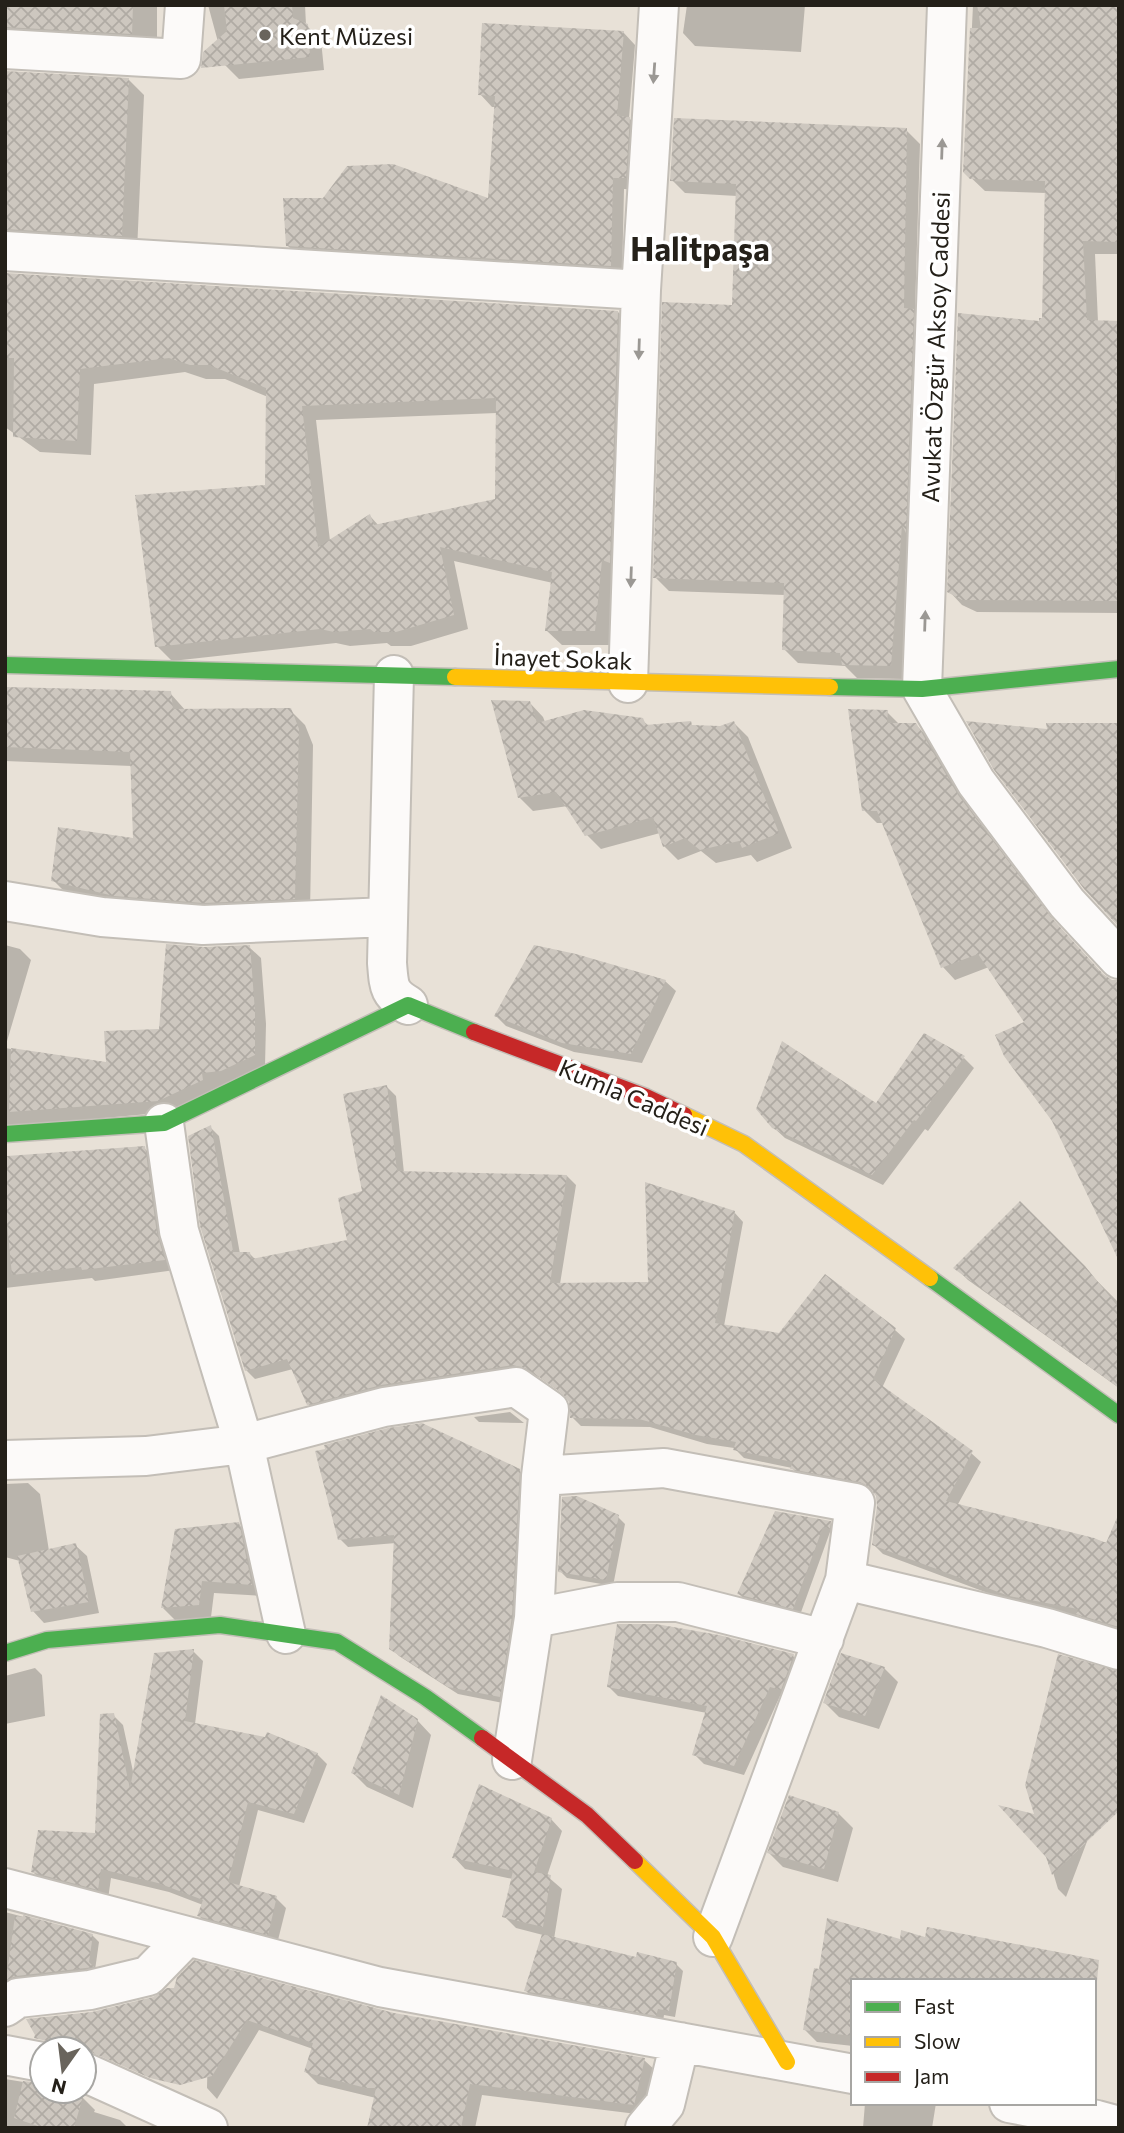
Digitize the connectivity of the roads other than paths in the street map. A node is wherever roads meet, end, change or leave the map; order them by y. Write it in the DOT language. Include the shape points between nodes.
graph roads {
  1 [pos="185,5"];
  2 [pos="659,5"];
  3 [pos="947,5"];
  4 [pos="5,49"];
  5 [pos="5,251"];
  6 [pos="641,290"];
  7 [pos="5,665"];
  8 [pos="1119,669"];
  9 [pos="394,675"];
  10 [pos="628,683"];
  11 [pos="922,689"];
  12 [pos="5,901"];
  13 [pos="387,916"];
  14 [pos="1119,959"];
  15 [pos="408,1005"];
  16 [pos="164,1122"];
  17 [pos="5,1134"];
  18 [pos="1119,1415"];
  19 [pos="244,1444"];
  20 [pos="5,1460"];
  21 [pos="541,1476"];
  22 [pos="845,1580"];
  23 [pos="534,1618"];
  24 [pos="286,1634"];
  25 [pos="824,1639"];
  26 [pos="1119,1650"];
  27 [pos="5,1653"];
  28 [pos="512,1760"];
  29 [pos="5,1888"];
  30 [pos="187,1936"];
  31 [pos="713,1937"];
  32 [pos="5,2007"];
  33 [pos="680,2042"];
  34 [pos="5,2055"];
  35 [pos="28,2059"];
  36 [pos="787,2062"];
  37 [pos="851,2074"];
  38 [pos="98,2078"];
  39 [pos="1019,2105"];
  40 [pos="1119,2126"];
  41 [pos="208,2128"];
  42 [pos="645,2128"];
  1 -- 4 [label="street" via="181,59"];
  2 -- 6 [label="street, one-way"];
  11 -- 3 [label="street, Avukat Özgür Aksoy Caddesi, one-way"];
  5 -- 6 [label="street"];
  6 -- 10 [label="street, one-way"];
  7 -- 9 [label="street, İnayet Sokak"];
  8 -- 11 [label="street, İnayet Sokak"];
  9 -- 10 [label="street, İnayet Sokak"];
  9 -- 13 [label="street"];
  10 -- 11 [label="street, İnayet Sokak"];
  11 -- 14 [label="street" via="976,782 1068,903"];
  12 -- 13 [label="street" via="102,917 202,925"];
  13 -- 15 [label="street" via="389,988"];
  15 -- 16 [label="street"];
  15 -- 18 [label="street, Kumla Caddesi" via="646,1097 744,1144"];
  16 -- 17 [label="street"];
  16 -- 19 [label="street" via="179,1231"];
  19 -- 20 [label="street" via="146,1455"];
  19 -- 21 [label="street" via="384,1407 516,1387 549,1410"];
  19 -- 24 [label="street"];
  21 -- 22 [label="street" via="664,1468 855,1503"];
  21 -- 23 [label="street"];
  22 -- 25 [label="street"];
  22 -- 26 [label="street"];
  23 -- 25 [label="street" via="617,1602 678,1602"];
  23 -- 28 [label="street"];
  24 -- 27 [label="street" via="220,1625 47,1640"];
  24 -- 28 [label="street" via="337,1642 425,1697"];
  25 -- 31 [label="street"];
  28 -- 31 [label="street" via="587,1815"];
  29 -- 30 [label="street"];
  30 -- 32 [label="street" via="148,1976 90,1990 18,1998"];
  30 -- 33 [label="street" via="380,1987"];
  31 -- 36 [label="street"];
  33 -- 36 [label="street"];
  33 -- 42 [label="street" via="665,2104"];
  34 -- 35 [label="street"];
  36 -- 37 [label="street"];
  38 -- 41 [label="street"];
  39 -- 40 [label="street"];
}
